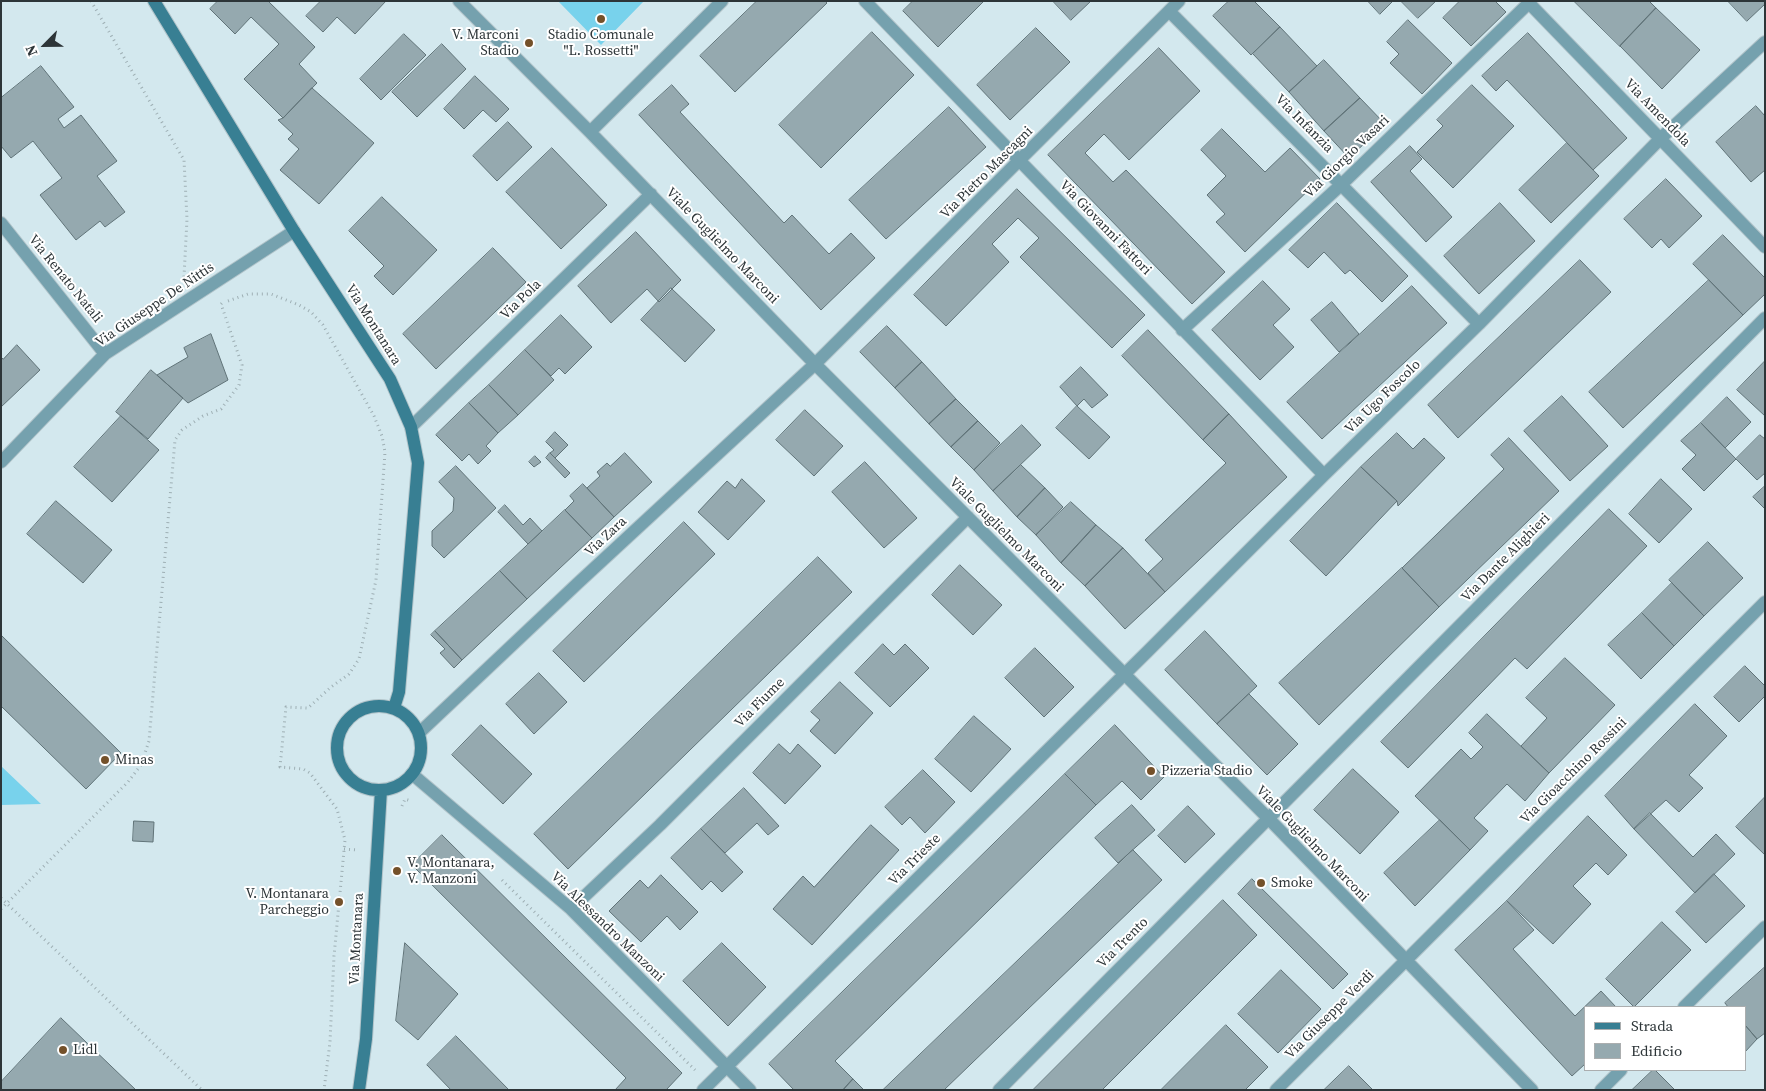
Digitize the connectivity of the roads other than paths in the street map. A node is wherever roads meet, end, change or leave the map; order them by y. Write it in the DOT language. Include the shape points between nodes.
graph roads {
  1 [pos="154,1"];
  2 [pos="459,1"];
  3 [pos="722,1"];
  4 [pos="865,1"];
  5 [pos="1179,1"];
  6 [pos="1529,2"];
  7 [pos="1169,11"];
  8 [pos="1765,42"];
  9 [pos="590,132"];
  10 [pos="1661,138"];
  11 [pos="1020,160"];
  12 [pos="1342,184"];
  13 [pos="651,194"];
  14 [pos="1,223"];
  15 [pos="294,231"];
  16 [pos="1765,247"];
  17 [pos="1765,318"];
  18 [pos="1479,324"];
  19 [pos="1182,330"];
  20 [pos="105,354"];
  21 [pos="815,364"];
  22 [pos="411,427"];
  23 [pos="1,462"];
  24 [pos="1324,475"];
  25 [pos="968,517"];
  26 [pos="1765,602"];
  27 [pos="1124,676"];
  28 [pos="394,708"];
  29 [pos="418,733"];
  30 [pos="412,774"];
  31 [pos="381,790"];
  32 [pos="1268,818"];
  33 [pos="571,909"];
  34 [pos="1765,927"];
  35 [pos="1404,960"];
  36 [pos="1685,1006"];
  37 [pos="726,1066"];
  38 [pos="1620,1071"];
  39 [pos="706,1087"];
  40 [pos="359,1090"];
  41 [pos="750,1090"];
  42 [pos="999,1090"];
  43 [pos="1276,1090"];
  44 [pos="1532,1090"];
  45 [pos="1601,1090"];
  1 -- 15 [label="main road, Via Montanara"];
  2 -- 9 [label="street, Viale Guglielmo Marconi"];
  3 -- 9 [label="street"];
  4 -- 11 [label="street, Via Giovanni Fattori"];
  5 -- 7 [label="street, Via Pietro Mascagni"];
  6 -- 10 [label="street, Via Amendola"];
  6 -- 12 [label="street, Via Giorgio Vasari"];
  7 -- 11 [label="street, Via Pietro Mascagni"];
  7 -- 12 [label="street, Via Infanzia"];
  8 -- 10 [label="street, Via Ugo Foscolo"];
  9 -- 13 [label="street, Viale Guglielmo Marconi"];
  10 -- 16 [label="street, Via Amendola"];
  10 -- 18 [label="street, Via Ugo Foscolo"];
  11 -- 19 [label="street, Via Giovanni Fattori"];
  11 -- 21 [label="street, Via Pietro Mascagni"];
  12 -- 18 [label="street, Via Infanzia"];
  12 -- 19 [label="street, Via Giorgio Vasari"];
  13 -- 21 [label="street, Viale Guglielmo Marconi"];
  13 -- 22 [label="street, Via Pola"];
  14 -- 20 [label="street, Via Renato Natali"];
  15 -- 20 [label="street, Via Giuseppe De Nittis"];
  15 -- 22 [label="main road, Via Montanara" via="390,379"];
  17 -- 32 [label="street, Via Dante Alighieri"];
  18 -- 24 [label="street, Via Ugo Foscolo"];
  19 -- 24 [label="street, Via Giovanni Fattori"];
  20 -- 23 [label="street, Via Giuseppe De Nittis"];
  21 -- 25 [label="street, Viale Guglielmo Marconi"];
  21 -- 29 [label="street, Via Zara"];
  22 -- 28 [label="main road, Via Montanara" via="418,463 399,692"];
  24 -- 27 [label="street, Via Ugo Foscolo"];
  25 -- 27 [label="street, Viale Guglielmo Marconi"];
  25 -- 33 [label="street, Via Fiume" via="660,825"];
  26 -- 35 [label="street, Via Gioacchino Rossini"];
  27 -- 32 [label="street, Viale Guglielmo Marconi"];
  27 -- 37 [label="street, Via Trieste"];
  28 -- 29 [label="main road" via="413,722"];
  28 -- 31 [label="main road" via="366,707 353,714 338,737 337,750 346,774 362,786"];
  29 -- 30 [label="main road" via="419,761"];
  30 -- 31 [label="main road" via="393,788"];
  30 -- 33 [label="street, Via Alessandro Manzoni"];
  31 -- 40 [label="main road, Via Montanara" via="366,1039"];
  32 -- 35 [label="street, Viale Guglielmo Marconi"];
  32 -- 42 [label="street, Via Trento"];
  33 -- 37 [label="street, Via Alessandro Manzoni"];
  34 -- 36 [label="street"];
  35 -- 43 [label="street, Via Giuseppe Verdi"];
  35 -- 44 [label="street, Viale Guglielmo Marconi"];
  37 -- 39 [label="street, Via Trieste"];
  37 -- 41 [label="street, Via Alessandro Manzoni"];
  38 -- 45 [label="street"];
}
